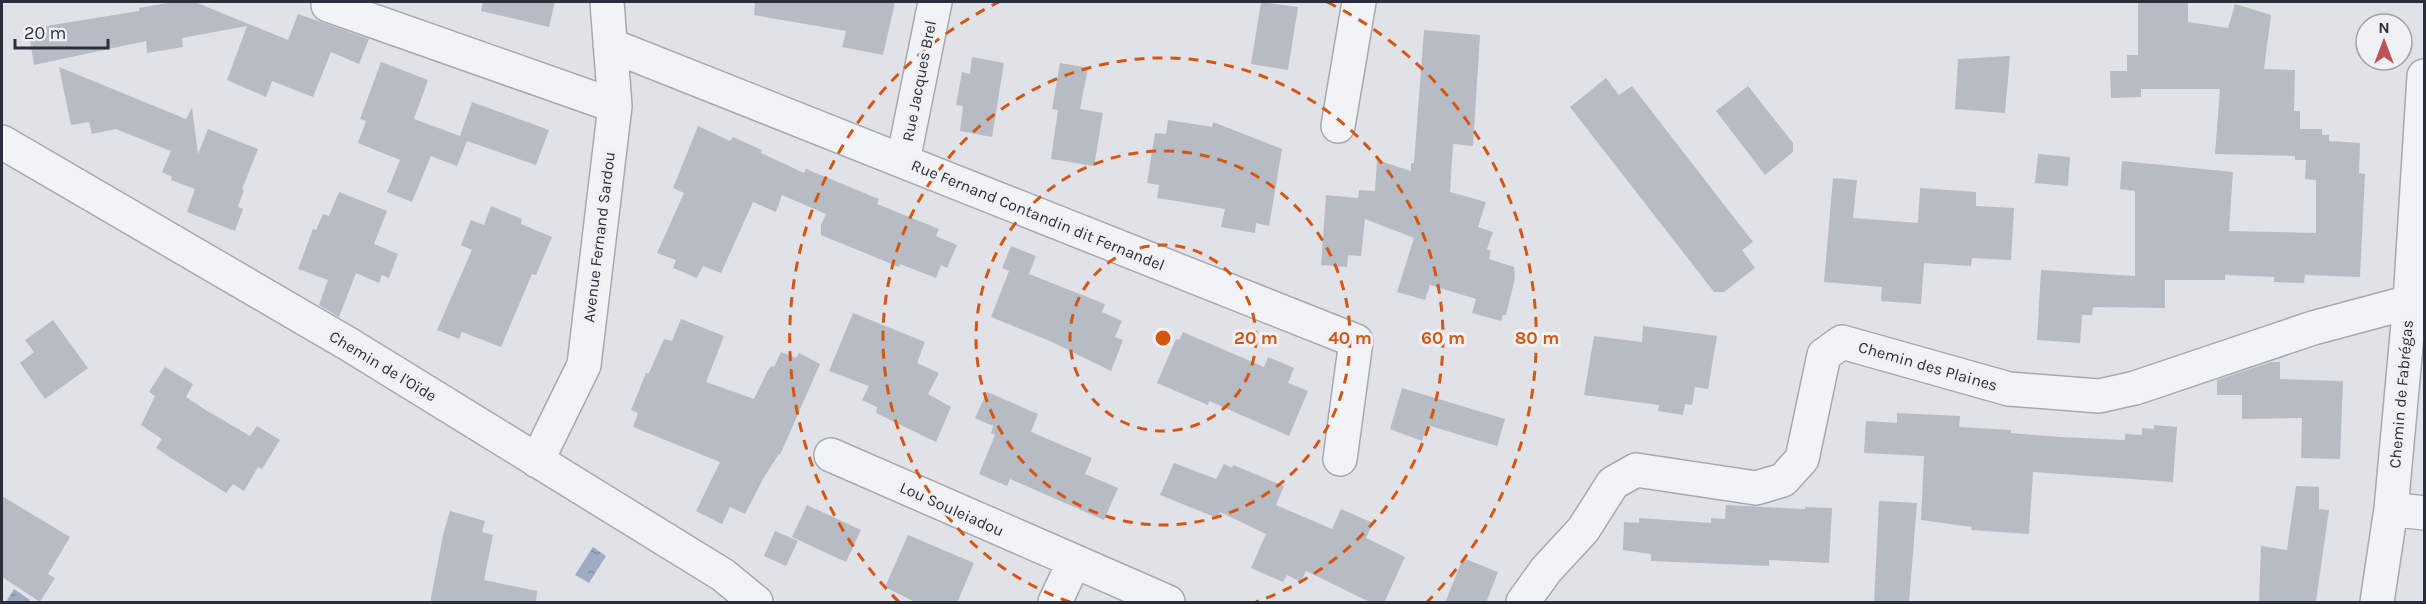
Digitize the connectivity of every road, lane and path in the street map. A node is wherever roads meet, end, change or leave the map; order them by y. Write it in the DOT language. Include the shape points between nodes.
graph roads {
  1 [pos="607,2"];
  2 [pos="935,2"];
  3 [pos="1359,2"];
  4 [pos="328,5"];
  5 [pos="610,45"];
  6 [pos="2424,76"];
  7 [pos="615,106"];
  8 [pos="1338,126"];
  9 [pos="2,142"];
  10 [pos="903,161"];
  11 [pos="2410,302"];
  12 [pos="831,455"];
  13 [pos="1340,459"];
  14 [pos="537,461"];
  15 [pos="2391,509"];
  16 [pos="2424,513"];
  17 [pos="1074,562"];
  18 [pos="756,603"];
  19 [pos="1056,603"];
  20 [pos="1168,603"];
  21 [pos="1523,603"];
  22 [pos="2377,603"];
  1 -- 5 [label="street, Avenue Fernand Sardou"];
  2 -- 10 [label="street, Rue Jacques Brel"];
  3 -- 8 [label="street"];
  4 -- 7 [label="street"];
  5 -- 7 [label="street, Avenue Fernand Sardou"];
  5 -- 10 [label="street, Rue Fernand Contandin dit Fernandel"];
  6 -- 11 [label="street, Chemin de Fabrégas"];
  7 -- 14 [label="street, Avenue Fernand Sardou" via="584,365"];
  9 -- 14 [label="street, Chemin de l'Oïde" via="351,345"];
  10 -- 13 [label="street, Rue Fernand Contandin dit Fernandel" via="1356,341"];
  11 -- 15 [label="street, Chemin de Fabrégas"];
  11 -- 21 [label="street, Chemin des Plaines" via="2313,328 2135,388 2099,396 2009,389 1842,342 1824,355 1802,459 1783,480 1756,488 1636,471 1613,483 1582,530"];
  12 -- 17 [label="street, Lou Souleiadou"];
  14 -- 18 [label="street, Chemin de l'Oïde" via="723,575"];
  15 -- 16 [label="street"];
  15 -- 22 [label="street, Chemin de Fabrégas"];
  17 -- 19 [label="street"];
  17 -- 20 [label="street, Lou Souleiadou"];
}
